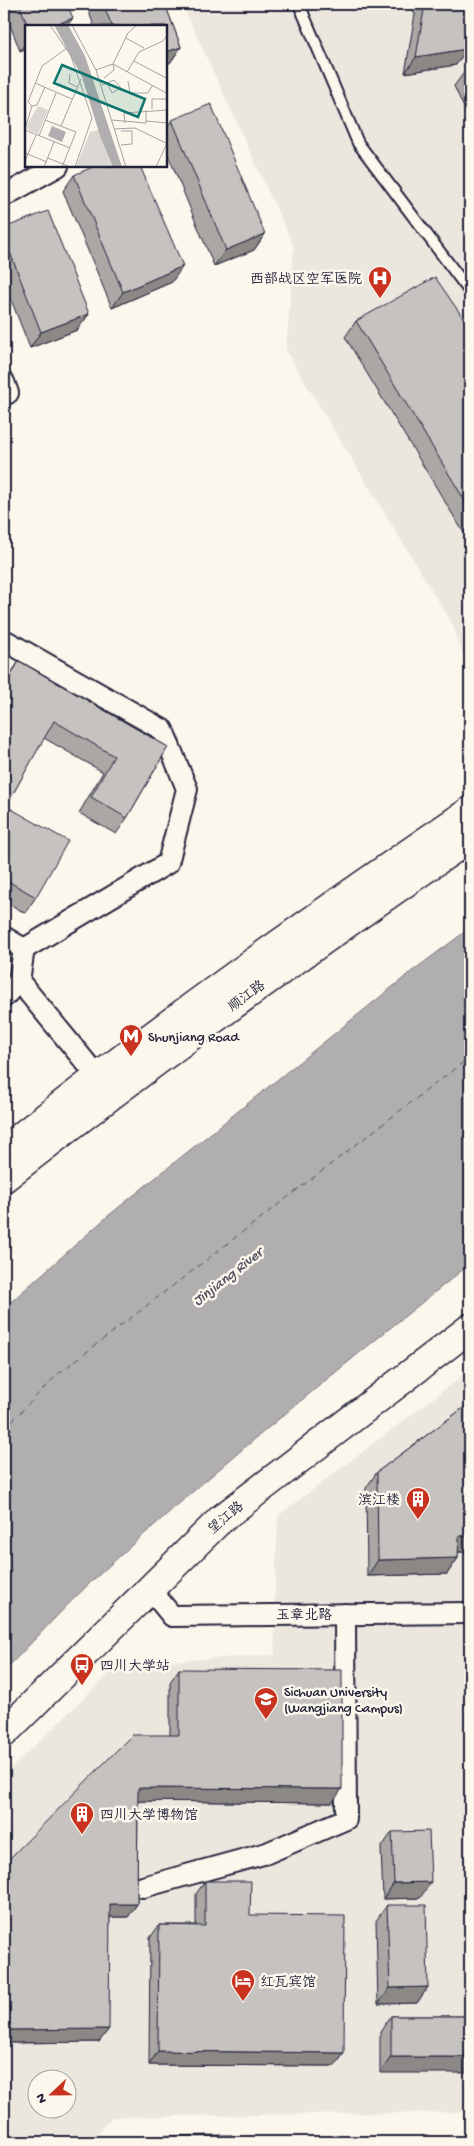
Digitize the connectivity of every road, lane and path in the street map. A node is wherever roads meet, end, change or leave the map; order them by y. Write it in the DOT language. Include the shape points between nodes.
graph roads {
  1 [pos="299,4"];
  2 [pos="54,168"];
  3 [pos="4,196"];
  4 [pos="470,292"];
  5 [pos="4,382"];
  6 [pos="4,395"];
  7 [pos="4,640"];
  8 [pos="470,811"];
  9 [pos="470,838"];
  10 [pos="4,937"];
  11 [pos="24,949"];
  12 [pos="19,981"];
  13 [pos="4,998"];
  14 [pos="97,1076"];
  15 [pos="4,1150"];
  16 [pos="4,1178"];
  17 [pos="470,1328"];
  18 [pos="150,1589"];
  19 [pos="470,1613"];
  20 [pos="345,1614"];
  21 [pos="4,1733"];
  22 [pos="143,1887"];
  1 -- 4 [label="lane" via="358,143"];
  2 -- 3 [label="street"];
  5 -- 6 [label="street" via="8,393"];
  7 -- 11 [label="street" via="163,730 187,789 168,863"];
  8 -- 14 [label="main road, 顺江路" via="330,907"];
  9 -- 16 [label="main road, 顺江路" via="232,1005"];
  10 -- 11 [label="street"];
  11 -- 12 [label="street"];
  12 -- 13 [label="street"];
  12 -- 14 [label="street"];
  14 -- 15 [label="main road, 顺江路"];
  17 -- 18 [label="main road, 望江路" via="220,1519"];
  18 -- 20 [label="street, 玉章北路" via="172,1616"];
  18 -- 21 [label="main road, 望江路"];
  19 -- 20 [label="street, 玉章北路"];
  20 -- 22 [label="street" via="346,1818 267,1852"];
}
